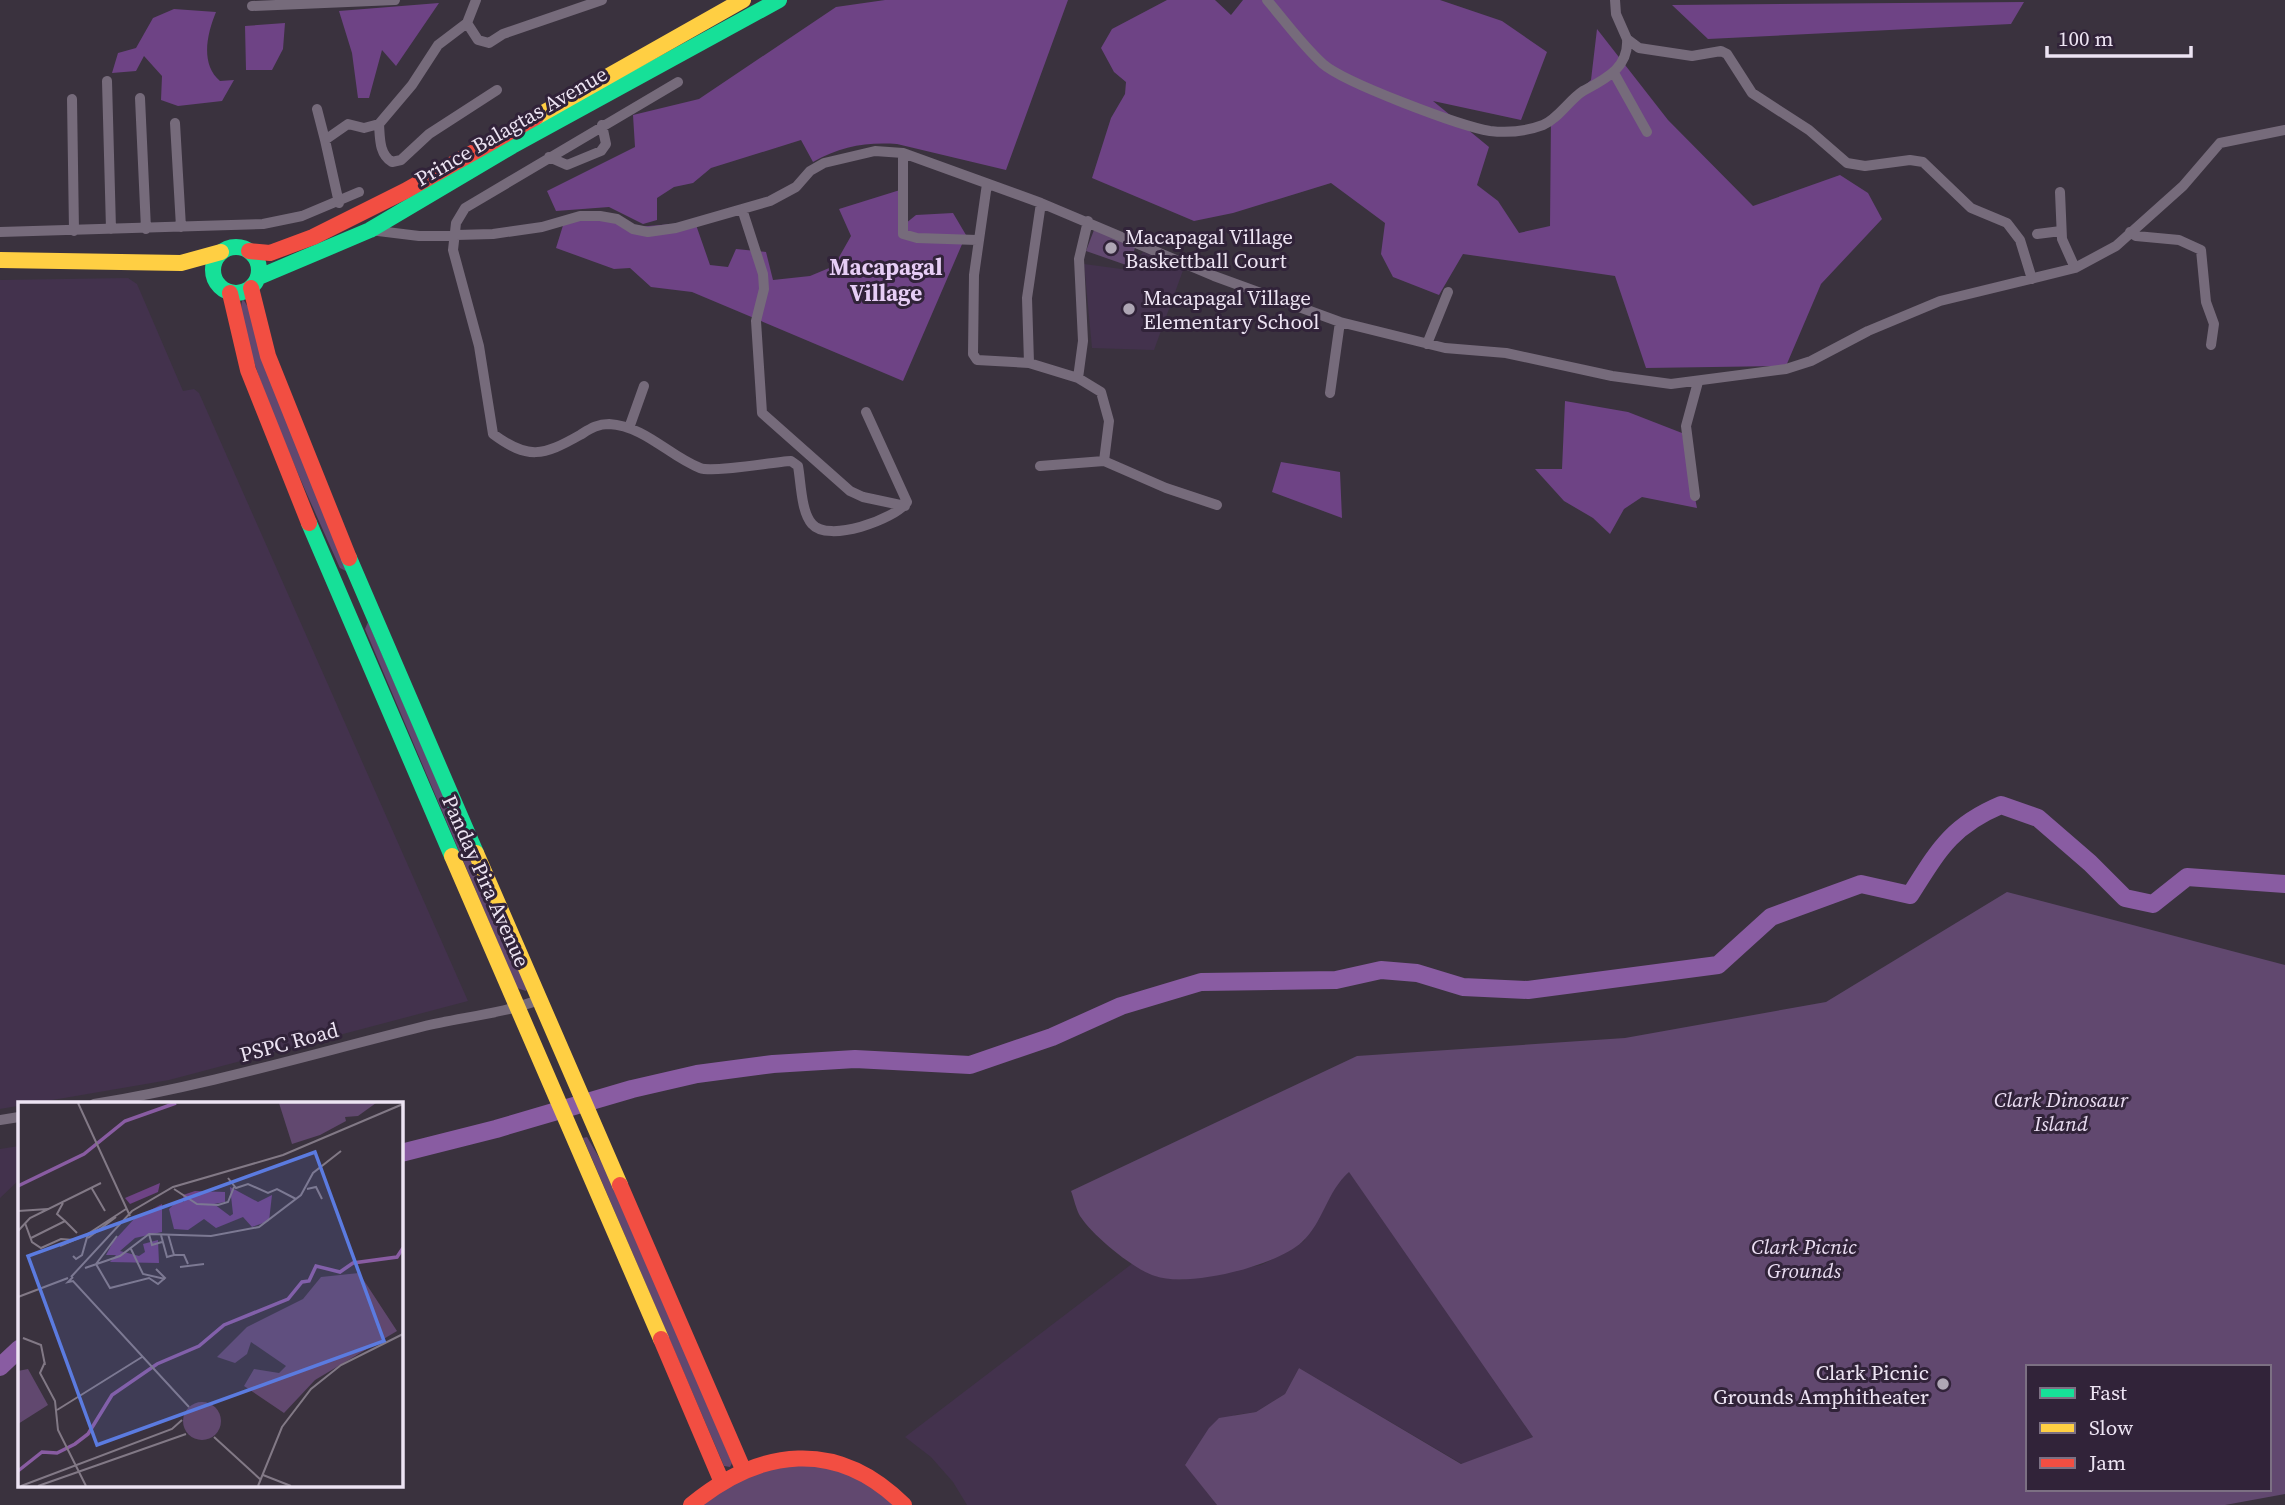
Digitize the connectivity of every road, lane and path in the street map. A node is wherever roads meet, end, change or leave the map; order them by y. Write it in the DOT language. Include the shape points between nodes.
graph roads {
  1 [pos="395,0"];
  2 [pos="475,0"];
  3 [pos="602,0"];
  4 [pos="743,0"];
  5 [pos="779,0"];
  6 [pos="1267,0"];
  7 [pos="1615,0"];
  8 [pos="360,2"];
  9 [pos="252,5"];
  10 [pos="467,23"];
  11 [pos="1627,39"];
  12 [pos="1614,73"];
  13 [pos="107,81"];
  14 [pos="678,82"];
  15 [pos="497,90"];
  16 [pos="140,98"];
  17 [pos="72,99"];
  18 [pos="317,109"];
  19 [pos="175,123"];
  20 [pos="379,124"];
  21 [pos="602,125"];
  22 [pos="2285,130"];
  23 [pos="1647,132"];
  24 [pos="324,140"];
  25 [pos="903,153"];
  26 [pos="549,158"];
  27 [pos="987,184"];
  28 [pos="359,192"];
  29 [pos="2060,192"];
  30 [pos="338,203"];
  31 [pos="1041,203"];
  32 [pos="742,209"];
  33 [pos="1088,221"];
  34 [pos="181,227"];
  35 [pos="111,229"];
  36 [pos="146,229"];
  37 [pos="370,230"];
  38 [pos="74,231"];
  39 [pos="0,232"];
  40 [pos="2061,232"];
  41 [pos="2130,232"];
  42 [pos="2037,234"];
  43 [pos="453,236"];
  44 [pos="977,240"];
  45 [pos="249,251"];
  46 [pos="221,252"];
  47 [pos="0,260"];
  48 [pos="181,263"];
  49 [pos="2075,268"];
  50 [pos="2032,279"];
  51 [pos="214,280"];
  52 [pos="255,283"];
  53 [pos="1448,292"];
  54 [pos="230,293"];
  55 [pos="1340,322"];
  56 [pos="1427,344"];
  57 [pos="2211,345"];
  58 [pos="1029,363"];
  59 [pos="1078,378"];
  60 [pos="1698,382"];
  61 [pos="644,386"];
  62 [pos="1330,393"];
  63 [pos="866,412"];
  64 [pos="629,428"];
  65 [pos="1104,461"];
  66 [pos="1040,466"];
  67 [pos="1695,496"];
  68 [pos="1217,505"];
  69 [pos="905,506"];
  70 [pos="355,572"];
  71 [pos="332,580"];
  72 [pos="538,994"];
  73 [pos="516,1002"];
  74 [pos="106,1102"];
  75 [pos="18,1117"];
  76 [pos="0,1120"];
  77 [pos="743,1469"];
  78 [pos="721,1480"];
  79 [pos="691,1505"];
  80 [pos="904,1505"];
  1 -- 8 [label="street"];
  2 -- 10 [label="street"];
  3 -- 10 [label="street" via="489,43 478,40"];
  4 -- 45 [label="main road, Prince Balagtas Avenue" via="359,214 270,253"];
  5 -- 37 [label="main road, Prince Balagtas Avenue" via="512,146"];
  6 -- 12 [label="street" via="1329,68 1410,105 1492,131 1545,125 1579,94"];
  7 -- 11 [label="street"];
  8 -- 9 [label="street"];
  10 -- 20 [label="street" via="438,45"];
  11 -- 12 [label="street" via="1628,52"];
  11 -- 50 [label="street" via="1639,48 1677,55 1721,51 1734,60 1752,93 1809,130 1847,163 1923,162 1971,208 2014,230"];
  12 -- 23 [label="street"];
  13 -- 35 [label="street"];
  14 -- 21 [label="street"];
  15 -- 20 [label="street" via="429,134 401,160 386,158"];
  16 -- 36 [label="street"];
  17 -- 38 [label="street"];
  18 -- 24 [label="street"];
  19 -- 34 [label="street"];
  20 -- 24 [label="street" via="364,128 348,124"];
  21 -- 26 [label="street"];
  21 -- 26 [label="street" via="606,144 601,151 567,165"];
  22 -- 41 [label="street" via="2220,143 2183,186"];
  24 -- 30 [label="street"];
  25 -- 27 [label="street"];
  25 -- 32 [label="street" via="875,152 824,163 796,187"];
  25 -- 44 [label="street" via="903,234"];
  26 -- 43 [label="street" via="465,208"];
  27 -- 31 [label="street"];
  27 -- 44 [label="street"];
  28 -- 30 [label="street"];
  29 -- 40 [label="street"];
  30 -- 34 [label="street" via="263,224"];
  31 -- 33 [label="street"];
  31 -- 58 [label="street" via="1027,298"];
  32 -- 43 [label="street" via="648,232 617,219 590,216 525,230"];
  32 -- 69 [label="street" via="763,274 756,321 762,413 850,491"];
  33 -- 55 [label="street" via="1214,276"];
  33 -- 59 [label="street" via="1079,260 1083,328"];
  34 -- 36 [label="street"];
  35 -- 36 [label="street"];
  35 -- 38 [label="street"];
  37 -- 43 [label="street"];
  37 -- 52 [label="main road, Prince Balagtas Avenue"];
  38 -- 39 [label="street"];
  40 -- 42 [label="street"];
  40 -- 49 [label="street"];
  41 -- 49 [label="street" via="2110,250"];
  41 -- 57 [label="street" via="2179,240 2201,250 2206,302 2214,324"];
  43 -- 64 [label="street" via="479,346 493,434 510,447 534,455 597,425"];
  44 -- 58 [label="street" via="974,358"];
  45 -- 46 [label="main road" via="235,247"];
  45 -- 52 [label="main road" via="258,263"];
  46 -- 48 [label="main road"];
  46 -- 51 [label="main road" via="213,265"];
  47 -- 48 [label="main road"];
  48 -- 51 [label="main road"];
  49 -- 50 [label="street"];
  50 -- 60 [label="street" via="1940,302 1796,367"];
  51 -- 54 [label="main road"];
  52 -- 54 [label="main road"];
  52 -- 70 [label="main road, Panday Pira Avenue" via="268,356"];
  53 -- 56 [label="street"];
  54 -- 71 [label="main road, Panday Pira Avenue" via="248,370"];
  55 -- 56 [label="street"];
  55 -- 62 [label="street"];
  56 -- 60 [label="street" via="1506,353 1612,376 1671,384"];
  58 -- 59 [label="street"];
  59 -- 65 [label="street" via="1101,392 1106,404 1109,438"];
  60 -- 67 [label="street" via="1686,426"];
  61 -- 64 [label="street"];
  63 -- 69 [label="street" via="907,498"];
  64 -- 69 [label="street" via="708,470 790,461 797,466 807,516 819,529 870,525"];
  65 -- 66 [label="street"];
  65 -- 68 [label="street"];
  70 -- 71 [label="main road"];
  70 -- 72 [label="main road, Panday Pira Avenue"];
  71 -- 73 [label="main road, Panday Pira Avenue"];
  72 -- 73 [label="street, PSPC Road"];
  72 -- 77 [label="main road, Panday Pira Avenue"];
  73 -- 74 [label="street, PSPC Road" via="198,1086"];
  73 -- 78 [label="main road, Panday Pira Avenue"];
  75 -- 76 [label="street"];
  77 -- 78 [label="main road"];
  77 -- 80 [label="main road" via="796,1459 828,1461 881,1484"];
  78 -- 79 [label="main road"];
}
